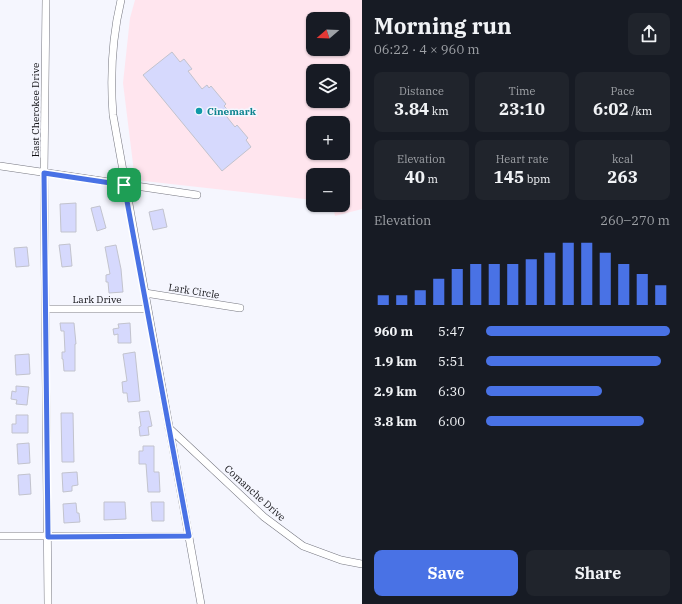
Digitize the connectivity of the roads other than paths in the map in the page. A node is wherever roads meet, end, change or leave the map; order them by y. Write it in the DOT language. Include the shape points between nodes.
graph roads {
  1 [pos="46,0"];
  2 [pos="121,0"];
  3 [pos="0,166"];
  4 [pos="44,173"];
  5 [pos="124,185"];
  6 [pos="197,195"];
  7 [pos="145,293"];
  8 [pos="240,308"];
  9 [pos="46,309"];
  10 [pos="148,309"];
  11 [pos="169,428"];
  12 [pos="0,536"];
  13 [pos="189,536"];
  14 [pos="48,537"];
  15 [pos="362,564"];
  16 [pos="48,604"];
  17 [pos="201,604"];
  1 -- 4 [label="street, East Cherokee Drive"];
  2 -- 5 [label="street" via="114,34 111,94"];
  3 -- 4 [label="street"];
  4 -- 5 [label="street"];
  4 -- 9 [label="street, East Cherokee Drive"];
  5 -- 6 [label="street"];
  5 -- 7 [label="street"];
  7 -- 8 [label="street, Lark Circle"];
  7 -- 10 [label="street"];
  9 -- 10 [label="street, Lark Drive"];
  9 -- 14 [label="street, East Cherokee Drive"];
  10 -- 11 [label="street"];
  11 -- 13 [label="street"];
  11 -- 15 [label="street, Comanche Drive" via="264,517 303,546 341,560"];
  12 -- 14 [label="street"];
  13 -- 14 [label="street"];
  13 -- 17 [label="street"];
  14 -- 16 [label="street, East Cherokee Drive"];
}
